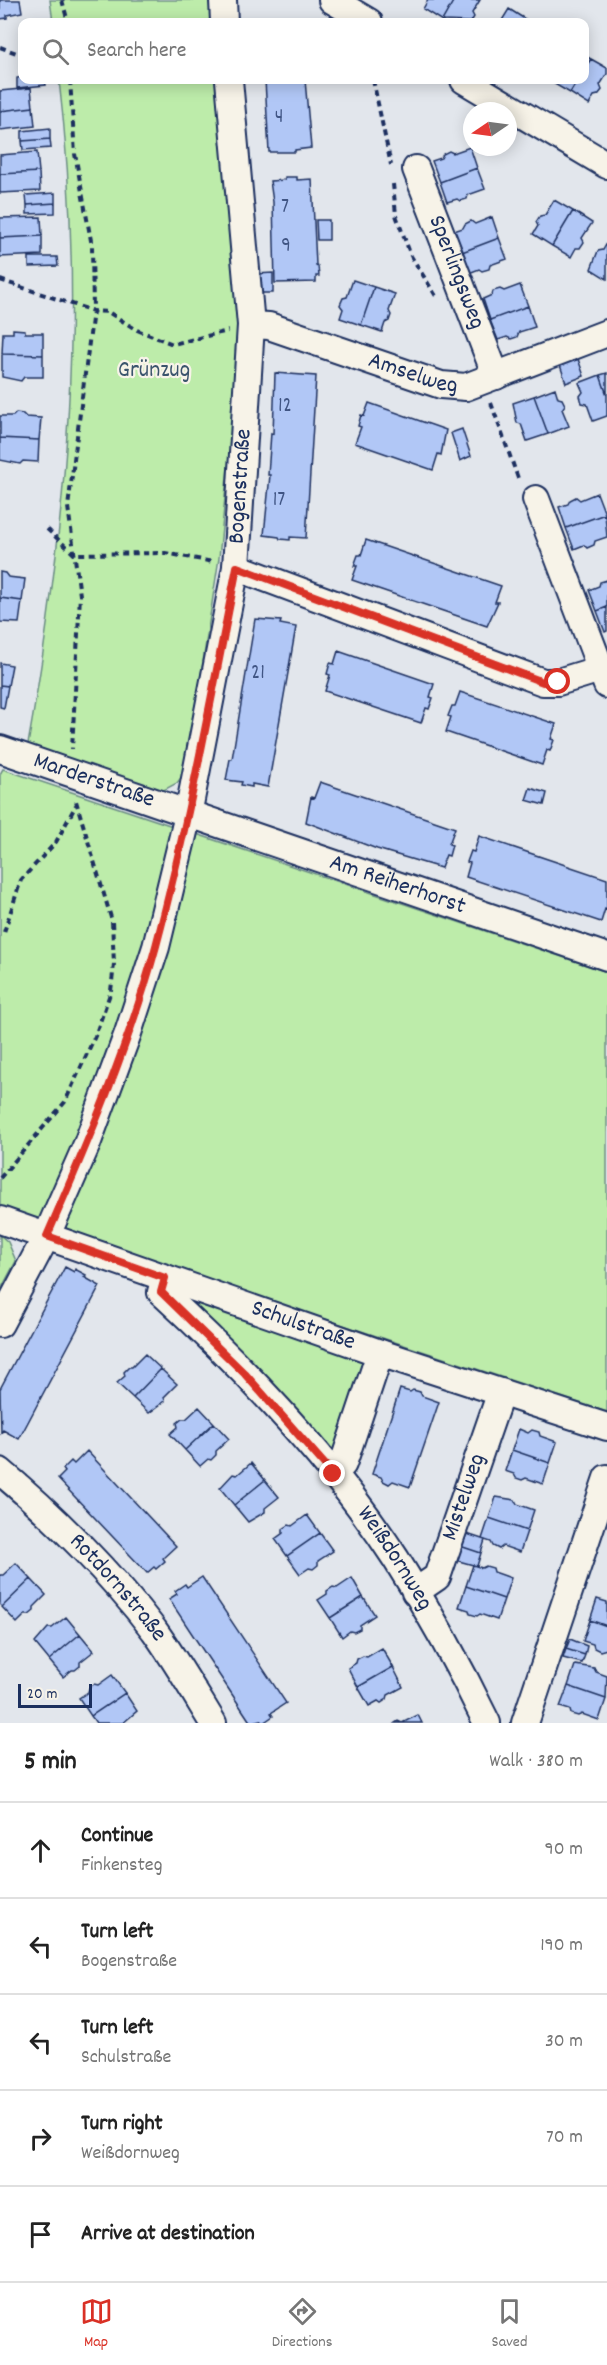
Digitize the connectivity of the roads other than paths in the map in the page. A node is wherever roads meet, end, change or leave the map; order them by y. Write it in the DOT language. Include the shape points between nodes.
graph roads {
  1 [pos="222,0"];
  2 [pos="332,0"];
  3 [pos="224,18"];
  4 [pos="362,18"];
  5 [pos="229,84"];
  6 [pos="471,84"];
  7 [pos="607,165"];
  8 [pos="416,169"];
  9 [pos="251,325"];
  10 [pos="607,333"];
  11 [pos="496,376"];
  12 [pos="536,499"];
  13 [pos="237,567"];
  14 [pos="605,674"];
  15 [pos="0,749"];
  16 [pos="188,815"];
  17 [pos="607,957"];
  18 [pos="0,1220"];
  19 [pos="47,1236"];
  20 [pos="165,1278"];
  21 [pos="0,1324"];
  22 [pos="380,1353"];
  23 [pos="501,1392"];
  24 [pos="607,1428"];
  25 [pos="0,1471"];
  26 [pos="333,1474"];
  27 [pos="607,1478"];
  28 [pos="415,1592"];
  29 [pos="213,1723"];
  30 [pos="487,1723"];
  31 [pos="525,1723"];
  1 -- 3 [label="street"];
  2 -- 4 [label="street"];
  5 -- 9 [label="street, Bogenstraße"];
  6 -- 7 [label="street"];
  8 -- 11 [label="street, Sperlingsweg"];
  9 -- 11 [label="street, Amselweg" via="269,326 441,385 466,387"];
  9 -- 13 [label="street, Bogenstraße"];
  10 -- 11 [label="street, Amselweg"];
  12 -- 14 [label="street"];
  13 -- 14 [label="street" via="543,682"];
  13 -- 16 [label="street, Bogenstraße"];
  15 -- 16 [label="street, Marderstraße"];
  16 -- 17 [label="street, Am Reiherhorst"];
  16 -- 19 [label="street, Bogenstraße" via="156,947 128,1033 87,1144"];
  18 -- 19 [label="street, Schulstraße"];
  19 -- 20 [label="street, Schulstraße"];
  19 -- 21 [label="street, Bogenstraße"];
  20 -- 22 [label="street, Schulstraße"];
  20 -- 26 [label="street, Weißdornweg" via="161,1292 245,1374"];
  22 -- 23 [label="street, Schulstraße"];
  22 -- 26 [label="street" via="343,1464"];
  23 -- 24 [label="street, Schulstraße"];
  23 -- 28 [label="street, Mistelweg" via="437,1577"];
  25 -- 29 [label="street, Rotdornstraße" via="115,1583 154,1630"];
  26 -- 28 [label="street, Weißdornweg"];
  27 -- 31 [label="street"];
  28 -- 30 [label="street, Weißdornweg"];
}
